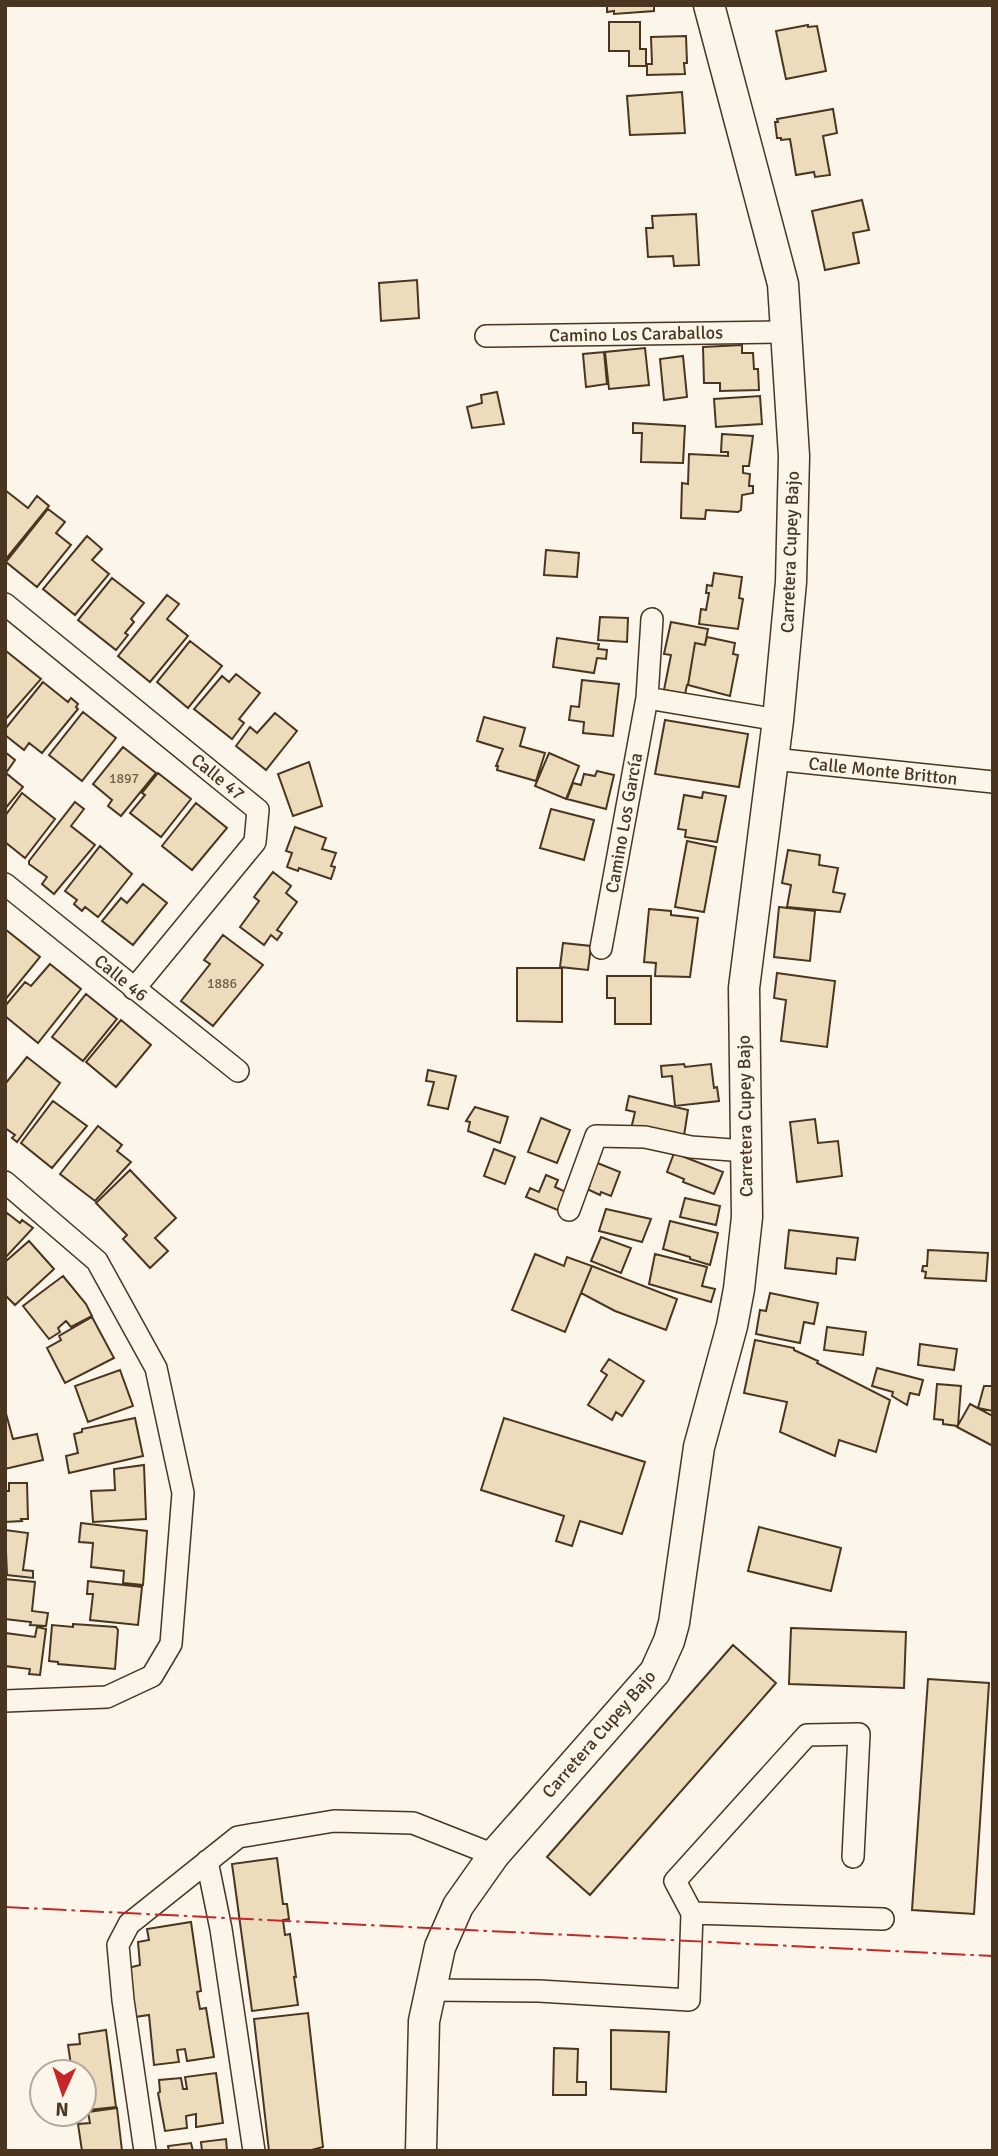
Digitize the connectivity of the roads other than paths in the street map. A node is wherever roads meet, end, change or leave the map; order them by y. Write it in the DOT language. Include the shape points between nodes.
graph roads {
  1 [pos="709,5"];
  2 [pos="786,332"];
  3 [pos="486,336"];
  4 [pos="5,604"];
  5 [pos="652,619"];
  6 [pos="647,698"];
  7 [pos="778,720"];
  8 [pos="774,759"];
  9 [pos="993,782"];
  10 [pos="5,884"];
  11 [pos="601,948"];
  12 [pos="134,989"];
  13 [pos="238,1071"];
  14 [pos="746,1152"];
  15 [pos="5,1182"];
  16 [pos="569,1210"];
  17 [pos="5,1701"];
  18 [pos="494,1855"];
  19 [pos="853,1857"];
  20 [pos="207,1861"];
  21 [pos="692,1913"];
  22 [pos="883,1919"];
  23 [pos="430,1990"];
  24 [pos="145,2151"];
  25 [pos="254,2151"];
  26 [pos="421,2151"];
  1 -- 2 [label="street, Carretera Cupey Bajo" via="783,284"];
  2 -- 3 [label="street, Camino Los Caraballos"];
  2 -- 7 [label="street, Carretera Cupey Bajo" via="794,456 792,582"];
  4 -- 12 [label="street, Calle 47" via="258,810 255,842"];
  5 -- 6 [label="street, Camino Los García"];
  6 -- 7 [label="street"];
  6 -- 11 [label="street, Camino Los García"];
  7 -- 8 [label="street, Carretera Cupey Bajo"];
  8 -- 9 [label="street, Calle Monte Britton"];
  8 -- 14 [label="street, Carretera Cupey Bajo" via="744,988"];
  10 -- 12 [label="street, Calle 46"];
  12 -- 13 [label="street, Calle 46"];
  14 -- 16 [label="street" via="645,1137 596,1136"];
  14 -- 18 [label="street, Carretera Cupey Bajo" via="747,1217 739,1289 699,1447 669,1641 655,1672"];
  15 -- 17 [label="street" via="97,1261 156,1367 183,1493 171,1644 152,1676 107,1697"];
  18 -- 20 [label="street" via="414,1823 334,1821 238,1837"];
  18 -- 23 [label="street, Carretera Cupey Bajo" via="458,1906 440,1947"];
  19 -- 21 [label="street" via="859,1734 807,1735 676,1881"];
  20 -- 24 [label="street" via="129,1924 118,1945"];
  20 -- 25 [label="street"];
  21 -- 22 [label="street"];
  21 -- 23 [label="street" via="689,2000"];
  23 -- 26 [label="street, Carretera Cupey Bajo" via="424,2021"];
}
